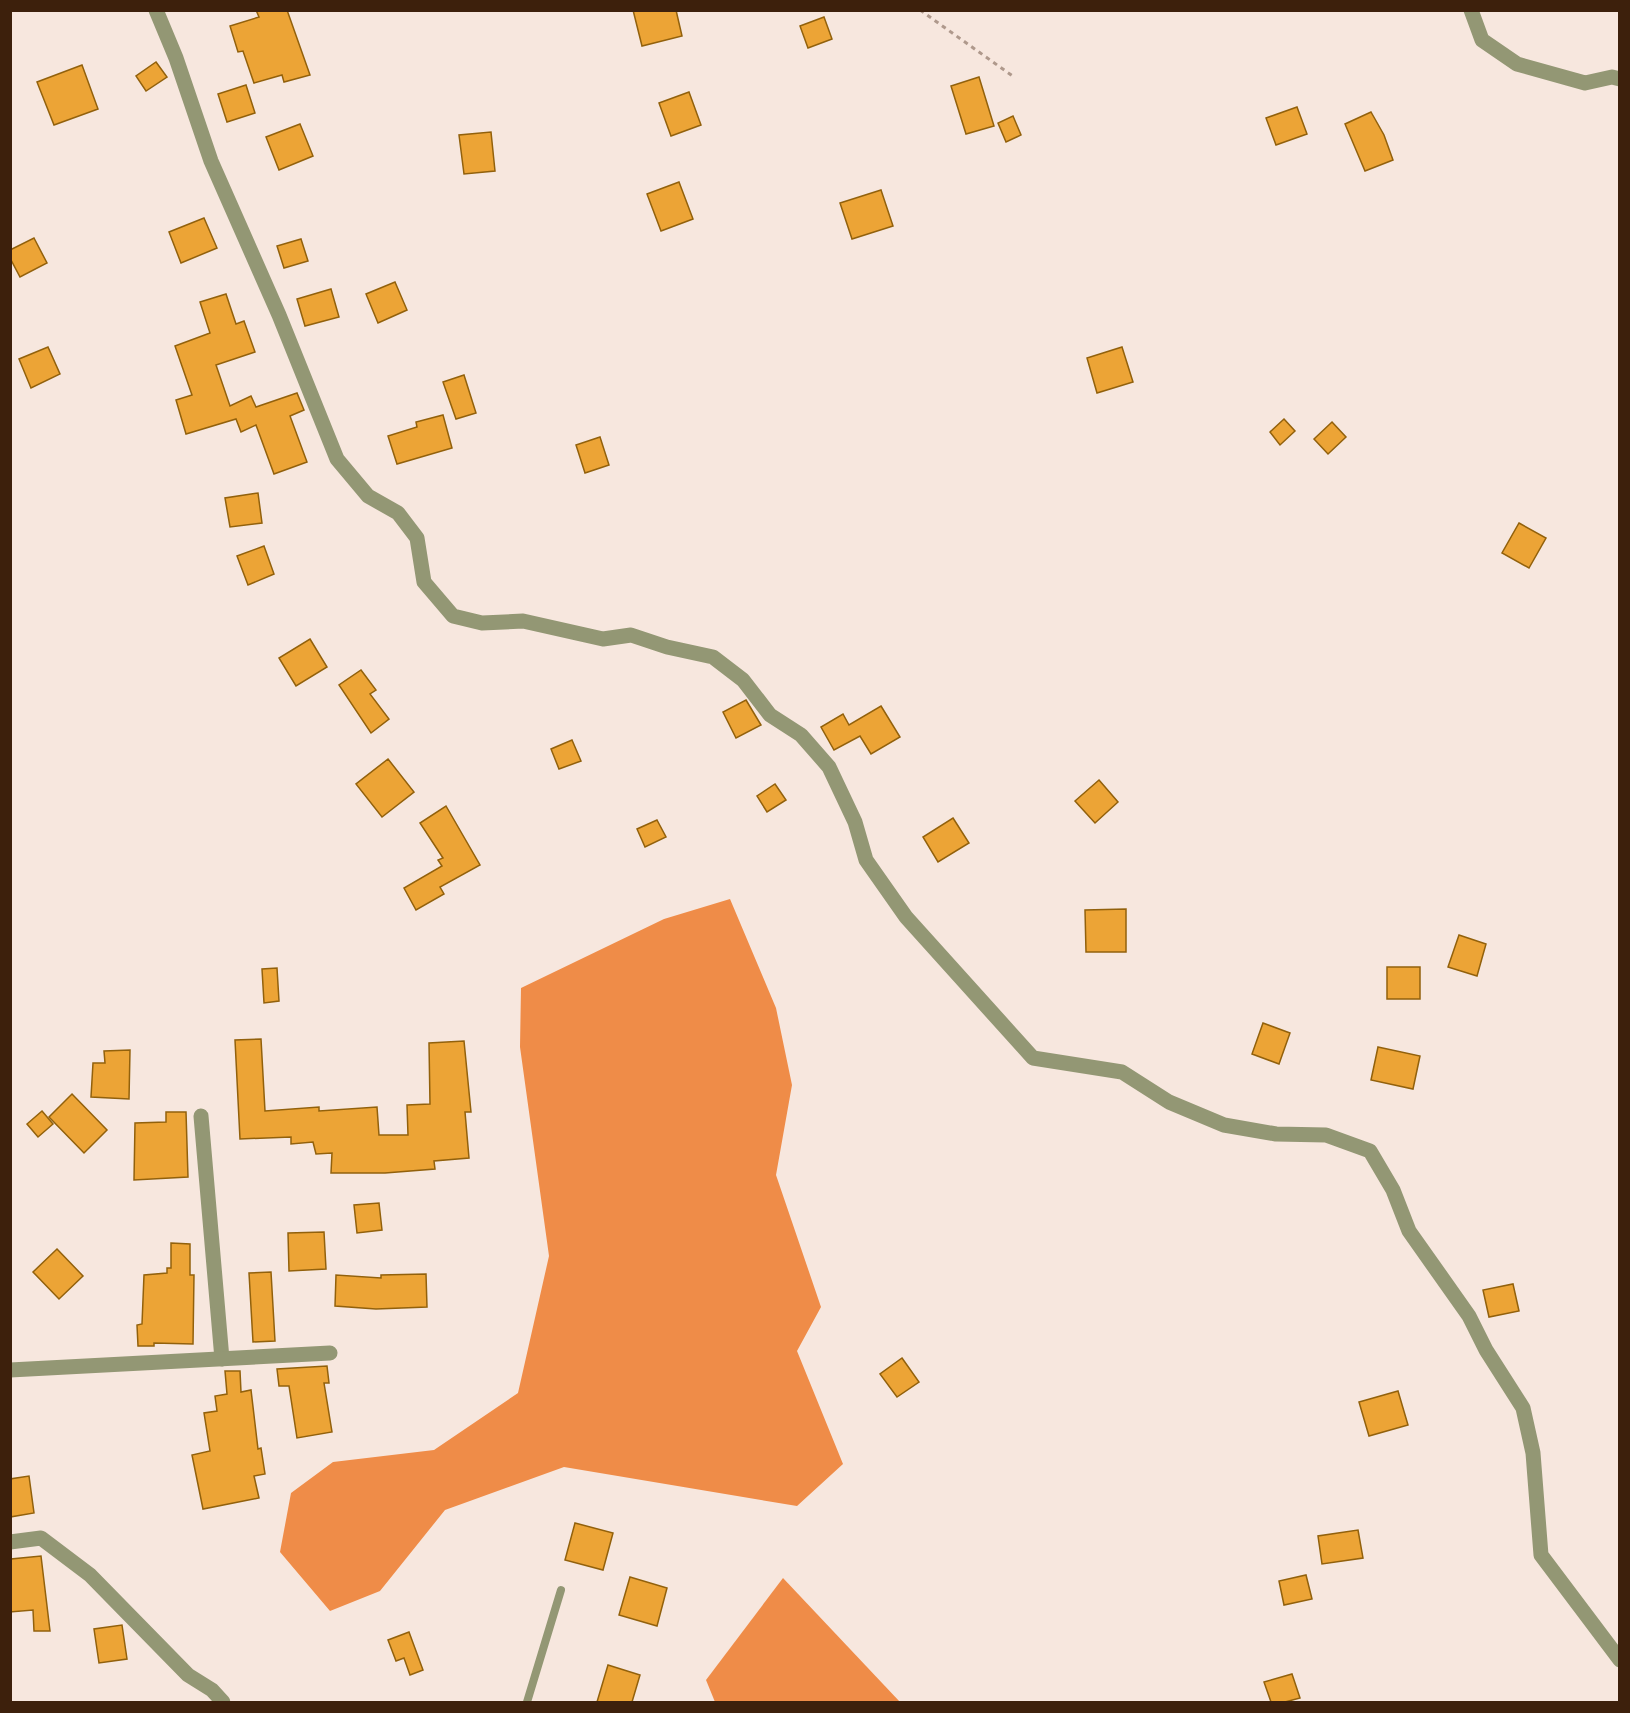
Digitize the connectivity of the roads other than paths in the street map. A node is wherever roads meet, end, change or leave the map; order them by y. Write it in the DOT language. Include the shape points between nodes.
graph roads {
  1 [pos="156,10"];
  2 [pos="1471,10"];
  3 [pos="1620,80"];
  4 [pos="201,1116"];
  5 [pos="330,1353"];
  6 [pos="222,1359"];
  7 [pos="10,1370"];
  8 [pos="10,1542"];
  9 [pos="561,1590"];
  10 [pos="1620,1660"];
  11 [pos="223,1702"];
  12 [pos="527,1702"];
  1 -- 10 [label="street" via="211,161 337,459 368,496 398,513 417,538 424,582 453,616 482,623 523,621 603,639 632,635 713,657 744,680 770,715 801,735 829,767 855,822 866,860 914,925 1033,1058 1122,1072 1169,1102 1224,1125 1276,1134 1326,1135 1370,1151 1393,1190 1409,1231 1469,1316 1523,1408 1533,1453 1541,1556"];
  2 -- 3 [label="street" via="1482,40 1517,64 1585,83 1612,76"];
  4 -- 6 [label="street"];
  5 -- 6 [label="street"];
  6 -- 7 [label="street"];
  8 -- 11 [label="street" via="41,1538 90,1575 188,1675"];
  9 -- 12 [label="lane"];
}
